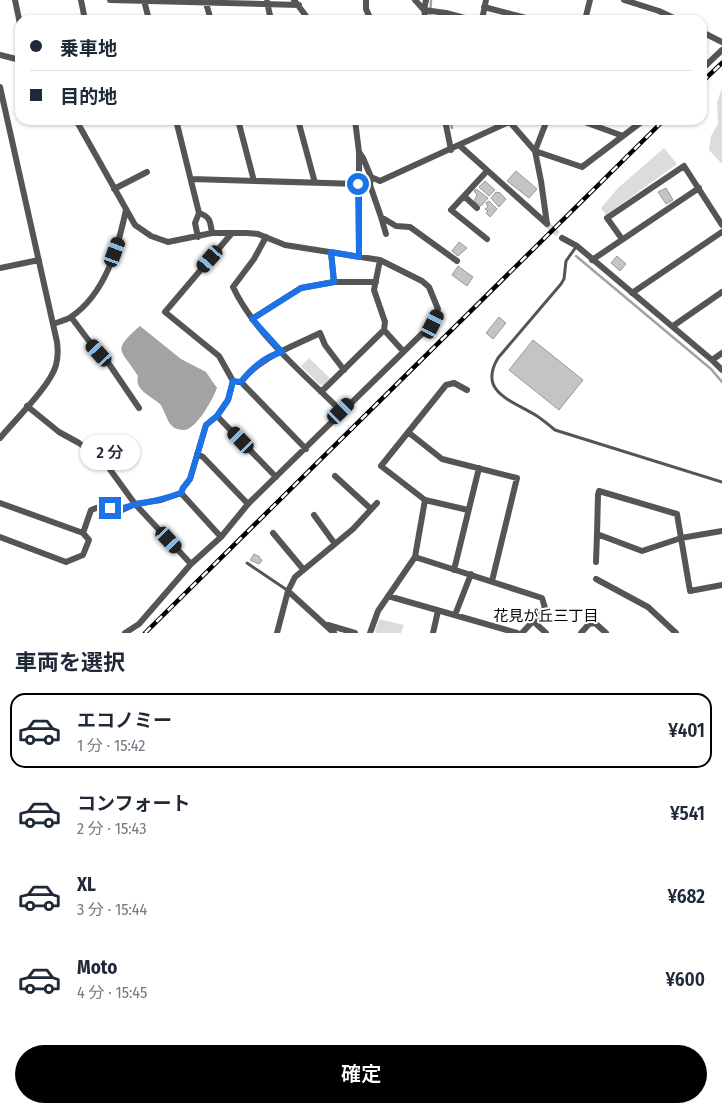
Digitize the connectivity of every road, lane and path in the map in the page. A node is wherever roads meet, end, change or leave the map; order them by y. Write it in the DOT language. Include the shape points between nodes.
graph roads {
  1 [pos="15,0"];
  2 [pos="81,0"];
  3 [pos="110,0"];
  4 [pos="366,0"];
  5 [pos="415,0"];
  6 [pos="426,0"];
  7 [pos="590,0"];
  8 [pos="624,0"];
  9 [pos="144,1"];
  10 [pos="206,1"];
  11 [pos="267,2"];
  12 [pos="296,2"];
  13 [pos="485,4"];
  14 [pos="424,10"];
  15 [pos="18,15"];
  16 [pos="84,15"];
  17 [pos="148,15"];
  18 [pos="210,15"];
  19 [pos="271,15"];
  20 [pos="305,15"];
  21 [pos="369,15"];
  22 [pos="425,15"];
  23 [pos="453,15"];
  24 [pos="519,15"];
  25 [pos="586,15"];
  26 [pos="667,15"];
  27 [pos="707,34"];
  28 [pos="722,42"];
  29 [pos="722,50"];
  30 [pos="0,55"];
  31 [pos="15,59"];
  32 [pos="707,64"];
  33 [pos="0,86"];
  34 [pos="2,105"];
  35 [pos="79,125"];
  36 [pos="177,125"];
  37 [pos="239,125"];
  38 [pos="299,125"];
  39 [pos="356,125"];
  40 [pos="446,125"];
  41 [pos="501,125"];
  42 [pos="512,125"];
  43 [pos="545,125"];
  44 [pos="593,125"];
  45 [pos="637,125"];
  46 [pos="623,136"];
  47 [pos="459,146"];
  48 [pos="451,150"];
  49 [pos="359,152"];
  50 [pos="534,152"];
  51 [pos="487,171"];
  52 [pos="147,172"];
  53 [pos="370,177"];
  54 [pos="191,179"];
  55 [pos="254,181"];
  56 [pos="314,182"];
  57 [pos="358,184"];
  58 [pos="699,188"];
  59 [pos="114,189"];
  60 [pos="464,196"];
  61 [pos="477,208"];
  62 [pos="126,210"];
  63 [pos="199,213"];
  64 [pos="381,218"];
  65 [pos="722,225"];
  66 [pos="722,232"];
  67 [pos="232,233"];
  68 [pos="212,234"];
  69 [pos="386,234"];
  70 [pos="198,236"];
  71 [pos="266,237"];
  72 [pos="562,238"];
  73 [pos="487,239"];
  74 [pos="622,239"];
  75 [pos="576,246"];
  76 [pos="331,252"];
  77 [pos="359,257"];
  78 [pos="38,260"];
  79 [pos="380,260"];
  80 [pos="592,260"];
  81 [pos="457,261"];
  82 [pos="0,268"];
  83 [pos="334,282"];
  84 [pos="376,282"];
  85 [pos="722,292"];
  86 [pos="632,293"];
  87 [pos="71,317"];
  88 [pos="252,319"];
  89 [pos="53,324"];
  90 [pos="673,326"];
  91 [pos="384,330"];
  92 [pos="403,351"];
  93 [pos="282,352"];
  94 [pos="722,353"];
  95 [pos="712,360"];
  96 [pos="344,370"];
  97 [pos="722,370"];
  98 [pos="233,381"];
  99 [pos="241,382"];
  100 [pos="467,390"];
  101 [pos="321,392"];
  102 [pos="27,406"];
  103 [pos="139,408"];
  104 [pos="341,411"];
  105 [pos="217,416"];
  106 [pos="408,432"];
  107 [pos="0,438"];
  108 [pos="306,449"];
  109 [pos="116,450"];
  110 [pos="197,454"];
  111 [pos="106,464"];
  112 [pos="478,468"];
  113 [pos="335,476"];
  114 [pos="276,477"];
  115 [pos="722,482"];
  116 [pos="181,493"];
  117 [pos="426,500"];
  118 [pos="0,503"];
  119 [pos="377,503"];
  120 [pos="135,504"];
  121 [pos="248,504"];
  122 [pos="371,509"];
  123 [pos="468,510"];
  124 [pos="314,515"];
  125 [pos="722,531"];
  126 [pos="83,533"];
  127 [pos="273,533"];
  128 [pos="597,534"];
  129 [pos="221,537"];
  130 [pos="0,538"];
  131 [pos="681,538"];
  132 [pos="335,544"];
  133 [pos="415,557"];
  134 [pos="246,562"];
  135 [pos="596,562"];
  136 [pos="191,564"];
  137 [pos="303,570"];
  138 [pos="454,570"];
  139 [pos="471,574"];
  140 [pos="596,579"];
  141 [pos="492,580"];
  142 [pos="722,585"];
  143 [pos="288,591"];
  144 [pos="388,596"];
  145 [pos="438,610"];
  146 [pos="455,615"];
  147 [pos="533,621"];
  148 [pos="327,625"];
  149 [pos="125,633"];
  150 [pos="277,633"];
  151 [pos="334,633"];
  152 [pos="355,633"];
  153 [pos="370,633"];
  154 [pos="433,633"];
  155 [pos="517,633"];
  156 [pos="522,633"];
  157 [pos="546,633"];
  158 [pos="581,633"];
  159 [pos="606,633"];
  160 [pos="676,633"];
  1 -- 15 [label="street"];
  2 -- 16 [label="street"];
  3 -- 9 [label="street"];
  4 -- 21 [label="street"];
  5 -- 14 [label="street"];
  6 -- 14 [label="street"];
  7 -- 25 [label="street"];
  8 -- 26 [label="street"];
  9 -- 10 [label="street"];
  9 -- 17 [label="street"];
  10 -- 11 [label="street"];
  10 -- 18 [label="street"];
  11 -- 12 [label="street"];
  11 -- 19 [label="street"];
  12 -- 20 [label="street"];
  13 -- 24 [label="street"];
  14 -- 22 [label="street"];
  14 -- 23 [label="street"];
  27 -- 28 [label="street"];
  29 -- 32 [label="street"];
  30 -- 31 [label="street"];
  33 -- 34 [label="street"];
  34 -- 78 [label="street"];
  35 -- 59 [label="street"];
  36 -- 54 [label="street"];
  37 -- 55 [label="street"];
  38 -- 56 [label="street"];
  39 -- 49 [label="street"];
  40 -- 48 [label="street"];
  41 -- 47 [label="street"];
  42 -- 50 [label="street"];
  43 -- 50 [label="street"];
  44 -- 46 [label="street"];
  45 -- 46 [label="street"];
  46 -- 50 [label="street" via="582,167"];
  47 -- 48 [label="street"];
  47 -- 51 [label="street"];
  48 -- 53 [label="street" via="380,181"];
  49 -- 53 [label="street"];
  49 -- 57 [label="street"];
  50 -- 51 [label="street" via="542,181 547,224"];
  51 -- 60 [label="street"];
  52 -- 59 [label="street"];
  53 -- 64 [label="street"];
  54 -- 55 [label="street"];
  54 -- 63 [label="street"];
  55 -- 56 [label="street"];
  56 -- 57 [label="street"];
  57 -- 77 [label="street"];
  58 -- 65 [label="street"];
  58 -- 74 [label="street"];
  58 -- 74 [label="street" via="684,166 607,218"];
  59 -- 62 [label="street"];
  60 -- 61 [label="street"];
  60 -- 73 [label="street" via="451,210"];
  62 -- 70 [label="street" via="142,232 162,241"];
  62 -- 87 [label="street" via="110,265 89,299"];
  63 -- 68 [label="street" via="207,215"];
  63 -- 70 [label="street" via="195,223"];
  64 -- 69 [label="street"];
  64 -- 81 [label="street" via="396,226 410,226"];
  66 -- 86 [label="street"];
  67 -- 68 [label="street"];
  67 -- 71 [label="street" via="247,232"];
  67 -- 98 [label="street" via="165,312 219,356"];
  68 -- 70 [label="street"];
  71 -- 76 [label="street" via="285,245"];
  71 -- 88 [label="street" via="233,287"];
  72 -- 75 [label="street"];
  74 -- 80 [label="street"];
  75 -- 80 [label="street"];
  75 -- 115 [label="lane" via="566,261 561,284 492,367 491,374 498,393 555,430"];
  76 -- 77 [label="street"];
  76 -- 83 [label="street"];
  77 -- 79 [label="street"];
  78 -- 82 [label="street"];
  78 -- 89 [label="street"];
  79 -- 84 [label="street"];
  79 -- 92 [label="street" via="422,280 429,287 438,309 433,324"];
  80 -- 86 [label="street"];
  83 -- 84 [label="street"];
  83 -- 88 [label="street" via="301,288"];
  84 -- 91 [label="street" via="374,290 385,322"];
  85 -- 90 [label="street"];
  86 -- 90 [label="street"];
  87 -- 89 [label="street"];
  87 -- 103 [label="street"];
  88 -- 93 [label="street"];
  89 -- 102 [label="street" via="58,342 56,365 51,378"];
  90 -- 95 [label="street"];
  91 -- 92 [label="street"];
  91 -- 96 [label="street"];
  92 -- 104 [label="street"];
  93 -- 96 [label="street" via="320,333"];
  93 -- 99 [label="street" via="249,371"];
  93 -- 101 [label="street"];
  94 -- 95 [label="street"];
  95 -- 97 [label="street"];
  96 -- 101 [label="street"];
  98 -- 99 [label="street"];
  98 -- 105 [label="street" via="228,400"];
  99 -- 108 [label="street"];
  100 -- 106 [label="street" via="454,383 446,385"];
  101 -- 104 [label="street"];
  102 -- 107 [label="street"];
  102 -- 111 [label="street"];
  104 -- 108 [label="street"];
  105 -- 110 [label="street" via="206,425"];
  105 -- 114 [label="street"];
  106 -- 112 [label="street" via="442,459"];
  106 -- 117 [label="street" via="381,466"];
  108 -- 114 [label="street"];
  109 -- 111 [label="street"];
  110 -- 116 [label="street" via="190,479"];
  110 -- 121 [label="street"];
  111 -- 120 [label="street"];
  112 -- 123 [label="street"];
  112 -- 141 [label="street" via="517,478"];
  113 -- 122 [label="street"];
  114 -- 121 [label="street"];
  116 -- 120 [label="street"];
  116 -- 129 [label="street"];
  117 -- 123 [label="street"];
  117 -- 133 [label="street"];
  118 -- 126 [label="street"];
  119 -- 122 [label="street"];
  120 -- 126 [label="street" via="122,510 99,507 91,510"];
  120 -- 136 [label="street"];
  121 -- 129 [label="street"];
  122 -- 132 [label="street"];
  123 -- 138 [label="street"];
  124 -- 132 [label="street"];
  125 -- 131 [label="street"];
  126 -- 130 [label="street" via="89,540 84,555 66,562"];
  127 -- 137 [label="street"];
  128 -- 131 [label="street" via="642,551"];
  128 -- 131 [label="street" via="600,491 677,514"];
  128 -- 135 [label="street"];
  129 -- 136 [label="street"];
  131 -- 142 [label="street" via="690,590"];
  132 -- 137 [label="street"];
  133 -- 138 [label="street"];
  133 -- 144 [label="street"];
  134 -- 143 [label="lane"];
  136 -- 149 [label="street" via="139,624"];
  137 -- 143 [label="street"];
  138 -- 139 [label="street"];
  139 -- 141 [label="street"];
  139 -- 146 [label="street"];
  140 -- 160 [label="street" via="648,608"];
  141 -- 147 [label="street" via="542,598 545,608"];
  143 -- 148 [label="street"];
  143 -- 150 [label="street"];
  144 -- 145 [label="street"];
  144 -- 153 [label="street"];
  145 -- 146 [label="street"];
  145 -- 154 [label="street"];
  146 -- 155 [label="street"];
  147 -- 156 [label="street"];
  147 -- 157 [label="street"];
  148 -- 151 [label="street"];
  148 -- 152 [label="street"];
  158 -- 159 [label="street" via="589,624 595,623"];
}
